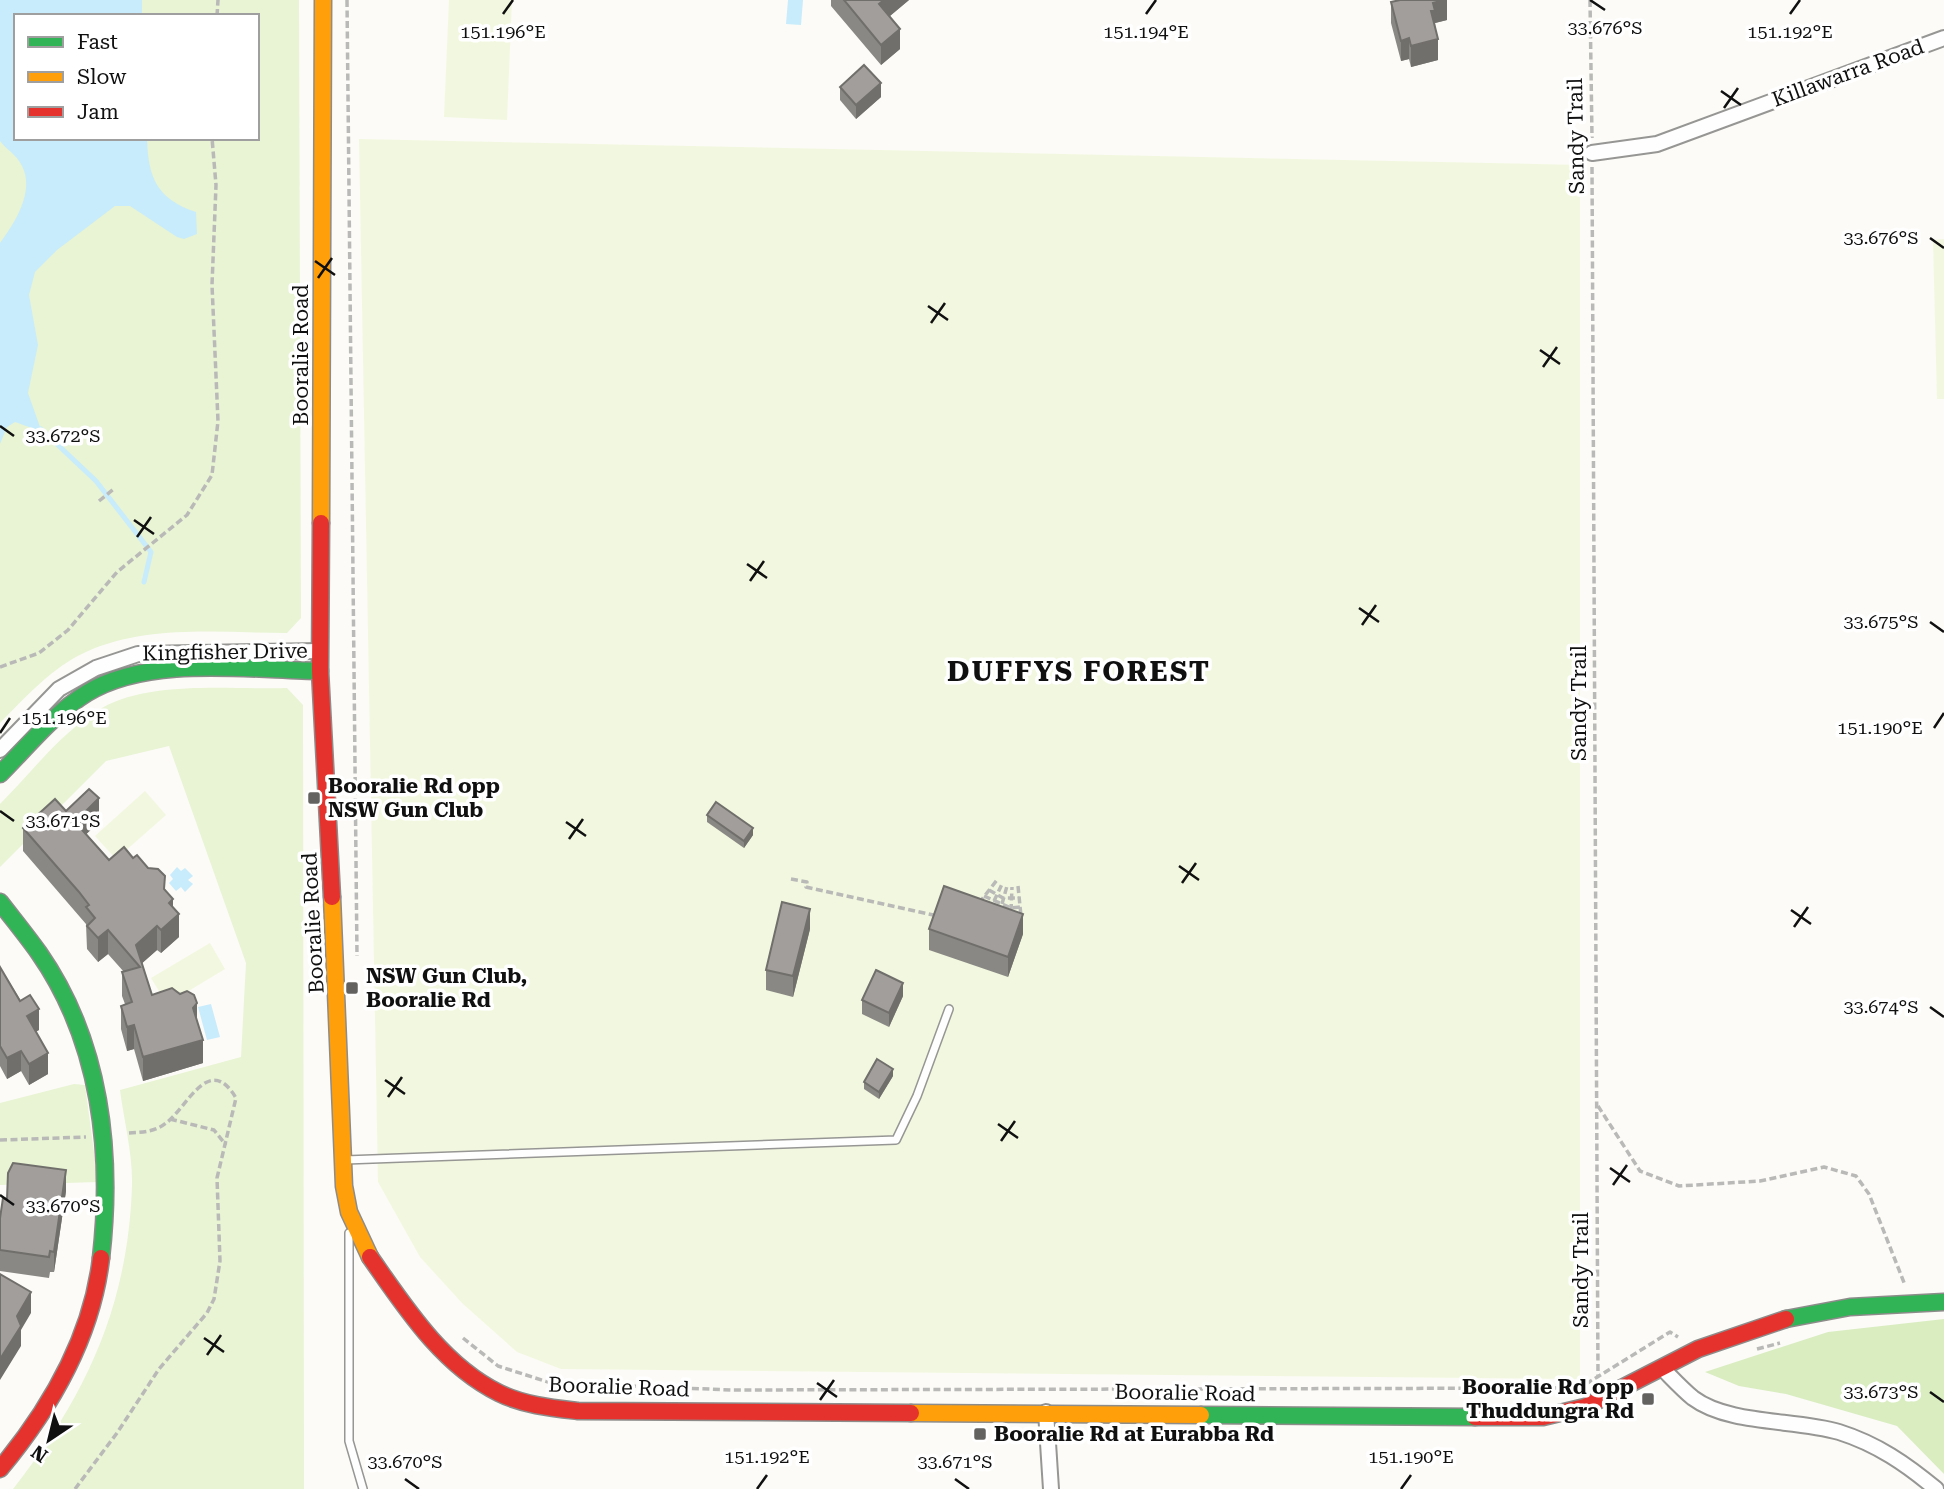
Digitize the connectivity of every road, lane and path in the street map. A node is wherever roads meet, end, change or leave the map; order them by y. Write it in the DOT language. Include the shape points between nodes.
graph roads {
  1 [pos="323,0"];
  2 [pos="347,0"];
  3 [pos="1590,0"];
  4 [pos="1944,37"];
  5 [pos="212,140"];
  6 [pos="1592,153"];
  7 [pos="116,488"];
  8 [pos="99,501"];
  9 [pos="320,652"];
  10 [pos="0,667"];
  11 [pos="320,671"];
  12 [pos="0,750"];
  13 [pos="0,774"];
  14 [pos="791,878"];
  15 [pos="997,880"];
  16 [pos="1002,884"];
  17 [pos="1018,886"];
  18 [pos="989,890"];
  19 [pos="996,895"];
  20 [pos="984,896"];
  21 [pos="1003,898"];
  22 [pos="1019,898"];
  23 [pos="1012,899"];
  24 [pos="0,902"];
  25 [pos="993,902"];
  26 [pos="978,904"];
  27 [pos="1002,905"];
  28 [pos="1020,906"];
  29 [pos="1011,908"];
  30 [pos="989,910"];
  31 [pos="999,914"];
  32 [pos="940,917"];
  33 [pos="1011,918"];
  34 [pos="1023,928"];
  35 [pos="357,957"];
  36 [pos="949,1009"];
  37 [pos="1596,1104"];
  38 [pos="170,1119"];
  39 [pos="129,1133"];
  40 [pos="88,1137"];
  41 [pos="0,1140"];
  42 [pos="226,1145"];
  43 [pos="344,1160"];
  44 [pos="349,1212"];
  45 [pos="1944,1302"];
  46 [pos="1913,1303"];
  47 [pos="457,1333"];
  48 [pos="1781,1343"];
  49 [pos="1697,1350"];
  50 [pos="1755,1350"];
  51 [pos="1662,1368"];
  52 [pos="1598,1376"];
  53 [pos="1594,1405"];
  54 [pos="1046,1412"];
  55 [pos="0,1469"];
  56 [pos="75,1489"];
  57 [pos="363,1489"];
  58 [pos="1051,1489"];
  59 [pos="1936,1489"];
  1 -- 9 [label="street, Booralie Road"];
  2 -- 35 [label="path"];
  3 -- 6 [label="path, Sandy Trail"];
  4 -- 6 [label="street, Killawarra Road" via="1657,144"];
  5 -- 10 [label="path" via="216,185 212,285 218,366 212,475 181,522 117,572 50,646"];
  6 -- 37 [label="path, Sandy Trail"];
  7 -- 8 [label="path"];
  9 -- 11 [label="street, Booralie Road"];
  9 -- 12 [label="street, Kingfisher Drive" via="138,654 96,668 59,690"];
  11 -- 13 [label="street, Kingfisher Drive" via="151,671 117,678 62,712"];
  11 -- 43 [label="street, Booralie Road"];
  14 -- 32 [label="path" via="807,882 806,887"];
  15 -- 18 [label="path"];
  16 -- 19 [label="path"];
  17 -- 22 [label="path"];
  18 -- 19 [label="path"];
  18 -- 20 [label="path"];
  19 -- 21 [label="path"];
  19 -- 25 [label="path"];
  20 -- 25 [label="path"];
  20 -- 26 [label="path"];
  21 -- 23 [label="path"];
  21 -- 23 [label="path" via="1010,886"];
  21 -- 27 [label="path"];
  22 -- 23 [label="path"];
  22 -- 28 [label="path"];
  23 -- 29 [label="path"];
  24 -- 55 [label="street" via="40,952 84,1042 103,1105 109,1183 107,1228 89,1314 55,1392"];
  25 -- 27 [label="path"];
  25 -- 30 [label="path"];
  27 -- 29 [label="path"];
  27 -- 31 [label="path"];
  28 -- 29 [label="path"];
  28 -- 34 [label="path"];
  29 -- 33 [label="path"];
  36 -- 43 [label="lane" via="897,1140"];
  37 -- 46 [label="path" via="1640,1171 1679,1186 1760,1181 1824,1167 1856,1176 1869,1194"];
  37 -- 52 [label="path, Sandy Trail"];
  38 -- 39 [label="path" via="153,1131"];
  38 -- 42 [label="path" via="214,1130"];
  38 -- 42 [label="path" via="197,1087 220,1081 236,1098"];
  40 -- 41 [label="path"];
  42 -- 56 [label="path" via="217,1178 220,1261 214,1299"];
  43 -- 44 [label="street, Booralie Road"];
  44 -- 54 [label="street, Booralie Road" via="363,1247 420,1328 481,1382 527,1402 578,1410"];
  44 -- 57 [label="lane" via="349,1441"];
  45 -- 46 [label="street, Booralie Road"];
  46 -- 49 [label="street, Booralie Road" via="1803,1315"];
  47 -- 52 [label="path" via="498,1366 551,1383 720,1390 1580,1388"];
  48 -- 50 [label="path"];
  49 -- 51 [label="street, Booralie Road"];
  49 -- 52 [label="path" via="1670,1332"];
  51 -- 53 [label="street, Booralie Road"];
  51 -- 59 [label="street" via="1706,1405 1818,1427 1866,1442 1899,1459"];
  52 -- 53 [label="path, Sandy Trail"];
  53 -- 54 [label="street, Booralie Road" via="1543,1417"];
  54 -- 58 [label="street"];
}
